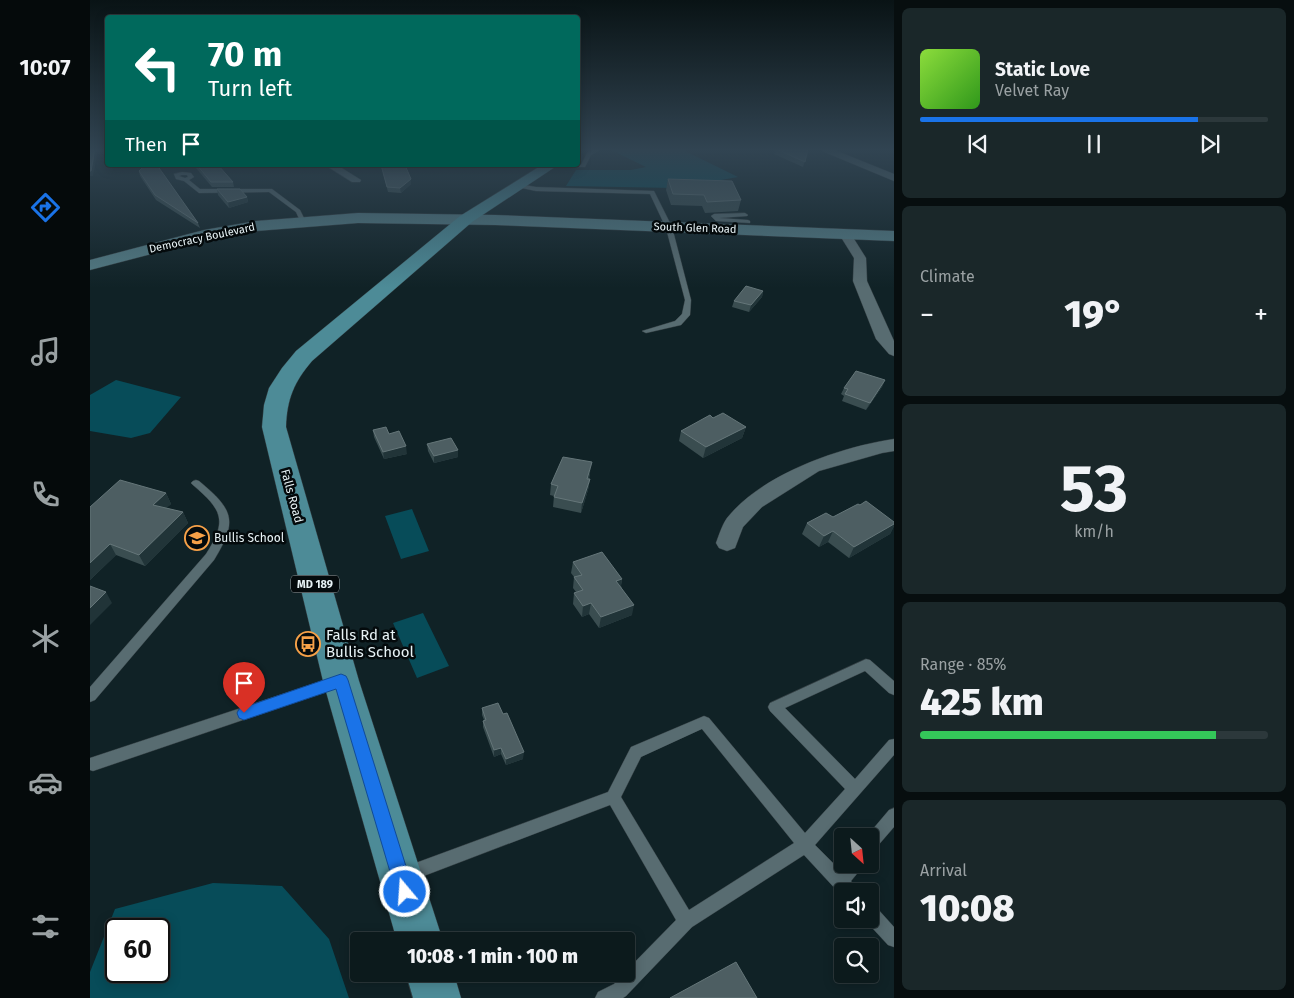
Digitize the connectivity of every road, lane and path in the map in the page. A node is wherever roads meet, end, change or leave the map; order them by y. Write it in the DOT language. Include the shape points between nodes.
graph roads {
  1 [pos="277,196"];
  2 [pos="504,196"];
  3 [pos="653,196"];
  4 [pos="742,207"];
  5 [pos="466,219"];
  6 [pos="303,222"];
  7 [pos="749,222"];
  8 [pos="664,224"];
  9 [pos="846,234"];
  10 [pos="894,236"];
  11 [pos="90,265"];
  12 [pos="646,331"];
  13 [pos="894,351"];
  14 [pos="894,445"];
  15 [pos="196,484"];
  16 [pos="727,543"];
  17 [pos="341,680"];
  18 [pos="894,689"];
  19 [pos="90,696"];
  20 [pos="894,745"];
  21 [pos="91,763"];
  22 [pos="855,789"];
  23 [pos="613,797"];
  24 [pos="894,814"];
  25 [pos="879,833"];
  26 [pos="805,845"];
  27 [pos="400,877"];
  28 [pos="841,883"];
  29 [pos="686,920"];
  30 [pos="879,923"];
  31 [pos="417,932"];
  32 [pos="894,939"];
  33 [pos="432,982"];
  34 [pos="436,998"];
  35 [pos="604,998"];
  1 -- 6 [label="lane" via="298,211"];
  2 -- 5 [label="main road, Falls Road / MD 189"];
  3 -- 8 [label="lane"];
  4 -- 7 [label="lane"];
  5 -- 6 [label="main road, Democracy Boulevard" via="367,218"];
  5 -- 8 [label="main road, South Glen Road"];
  5 -- 17 [label="main road, Falls Road / MD 189" via="304,356 286,376 274,404 274,427"];
  6 -- 11 [label="main road, Democracy Boulevard" via="204,235"];
  7 -- 8 [label="main road, South Glen Road"];
  7 -- 9 [label="main road, South Glen Road"];
  8 -- 12 [label="lane" via="688,300 686,315 678,323"];
  9 -- 10 [label="main road, South Glen Road"];
  9 -- 13 [label="street" via="860,258 860,281 884,339"];
  14 -- 16 [label="street" via="880,446 812,467 756,502 734,524"];
  15 -- 19 [label="lane" via="221,507 224,521 222,539"];
  17 -- 21 [label="lane"];
  17 -- 27 [label="main road, Falls Road / MD 189"];
  18 -- 22 [label="lane" via="866,664 776,707"];
  20 -- 22 [label="lane"];
  22 -- 26 [label="lane"];
  23 -- 26 [label="lane" via="636,752 704,722"];
  23 -- 27 [label="lane"];
  23 -- 29 [label="lane"];
  24 -- 25 [label="lane"];
  26 -- 28 [label="lane"];
  26 -- 29 [label="lane"];
  27 -- 31 [label="main road, Falls Road / MD 189"];
  29 -- 35 [label="lane" via="620,990"];
  30 -- 32 [label="lane"];
  33 -- 34 [label="main road"];
}
